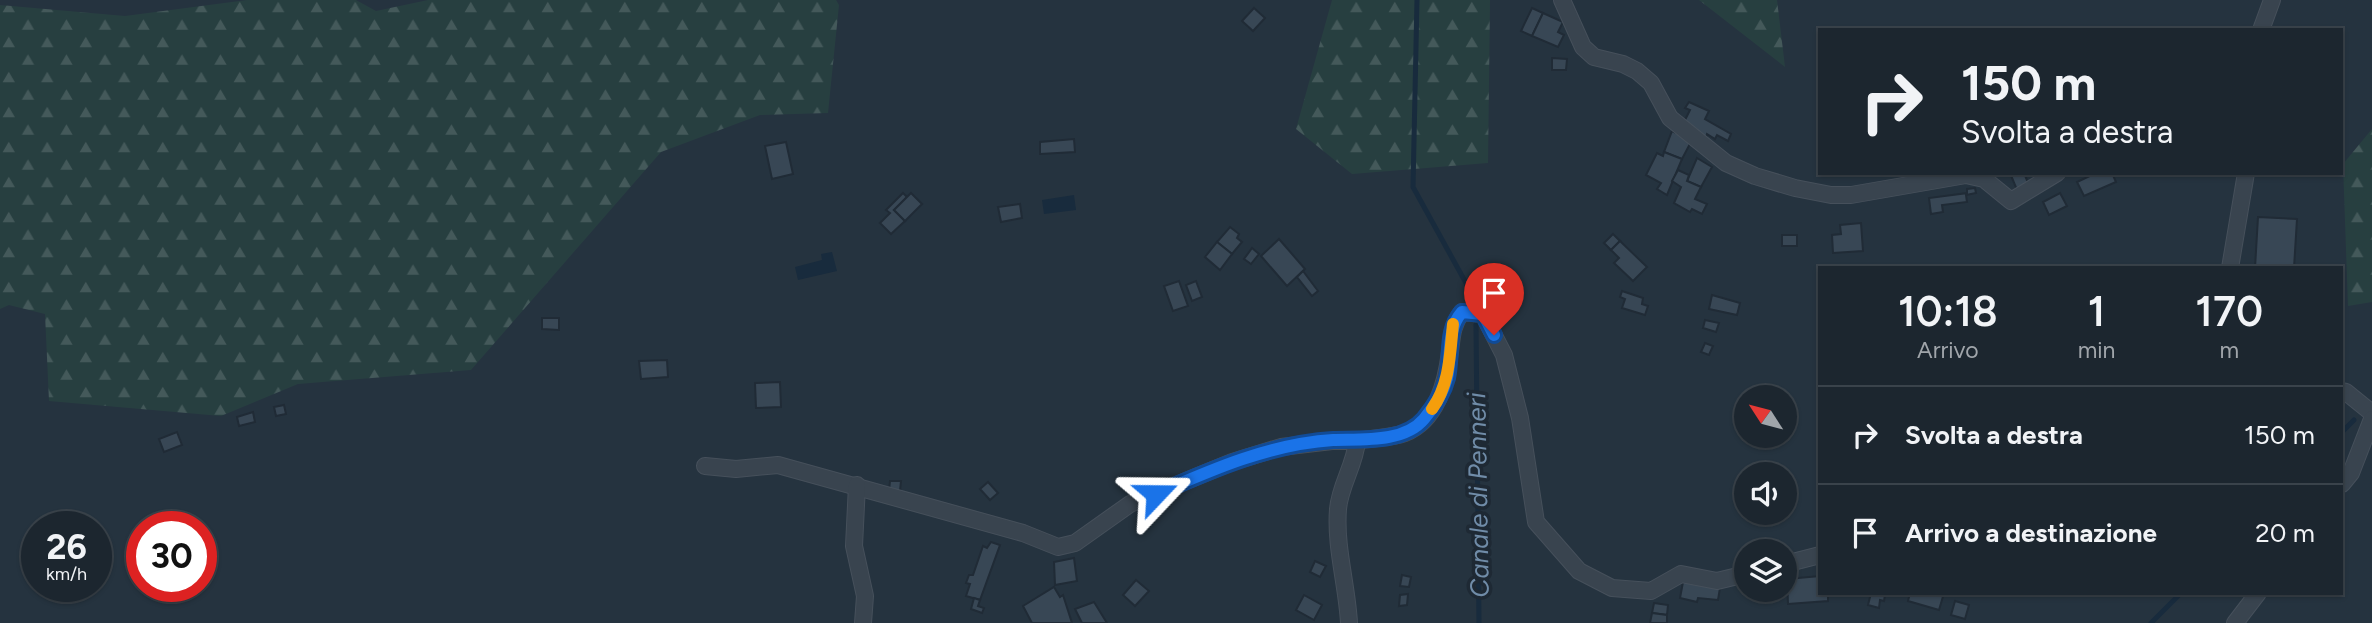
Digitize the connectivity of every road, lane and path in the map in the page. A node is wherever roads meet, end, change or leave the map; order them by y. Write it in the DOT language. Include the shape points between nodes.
graph roads {
  1 [pos="1562,0"];
  2 [pos="2273,0"];
  3 [pos="2262,28"];
  4 [pos="1966,175"];
  5 [pos="1966,175"];
  6 [pos="2054,175"];
  7 [pos="2246,175"];
  8 [pos="2230,266"];
  9 [pos="2343,391"];
  10 [pos="2372,413"];
  11 [pos="2372,419"];
  12 [pos="1357,441"];
  13 [pos="705,466"];
  14 [pos="2343,483"];
  15 [pos="857,485"];
  16 [pos="1818,556"];
  17 [pos="1797,561"];
  18 [pos="1734,577"];
  19 [pos="2256,595"];
  20 [pos="863,623"];
  21 [pos="1349,623"];
  22 [pos="2235,623"];
  1 -- 5 [label="street" via="1583,47 1594,57 1637,71 1651,83 1670,118 1726,163 1755,176 1795,188 1851,195"];
  2 -- 3 [label="street"];
  4 -- 6 [label="street" via="1984,179 2011,201"];
  7 -- 8 [label="street"];
  9 -- 10 [label="street"];
  11 -- 14 [label="street"];
  12 -- 15 [label="street" via="1281,447 1232,462 1130,504 1075,543 1058,547"];
  12 -- 18 [label="street" via="1404,433 1422,422 1440,398 1447,377 1453,323 1462,312 1483,314 1504,355 1514,393 1536,522 1579,571 1612,589 1651,591 1681,574 1717,581"];
  12 -- 21 [label="street" via="1337,528"];
  13 -- 15 [label="street" via="778,465"];
  15 -- 20 [label="street" via="853,546 865,596"];
  16 -- 17 [label="street"];
  19 -- 22 [label="street"];
}
